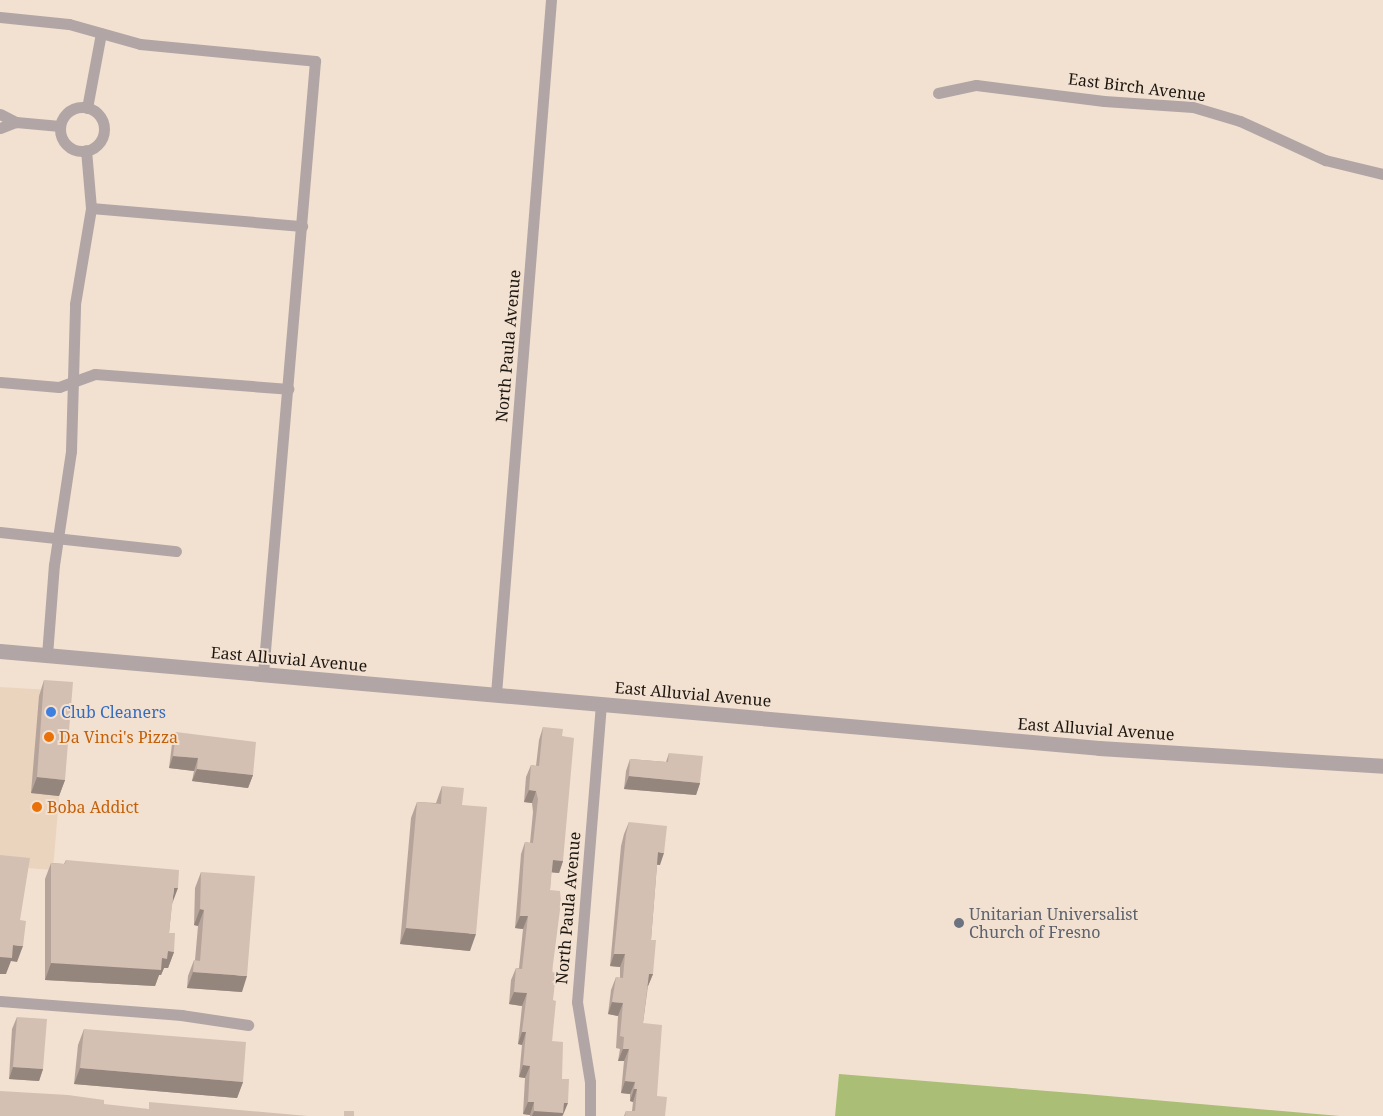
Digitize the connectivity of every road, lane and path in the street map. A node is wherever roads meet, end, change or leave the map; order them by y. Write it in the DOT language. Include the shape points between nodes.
graph roads {
  1 [pos="551,0"];
  2 [pos="0,18"];
  3 [pos="102,33"];
  4 [pos="938,93"];
  5 [pos="87,108"];
  6 [pos="0,114"];
  7 [pos="16,122"];
  8 [pos="60,126"];
  9 [pos="0,128"];
  10 [pos="86,150"];
  11 [pos="1383,174"];
  12 [pos="91,208"];
  13 [pos="302,226"];
  14 [pos="73,381"];
  15 [pos="0,382"];
  16 [pos="288,389"];
  17 [pos="0,532"];
  18 [pos="60,539"];
  19 [pos="176,550"];
  20 [pos="0,651"];
  21 [pos="46,655"];
  22 [pos="263,674"];
  23 [pos="496,694"];
  24 [pos="601,703"];
  25 [pos="1383,766"];
  26 [pos="0,1001"];
  27 [pos="248,1025"];
  28 [pos="590,1116"];
  1 -- 23 [label="street, North Paula Avenue"];
  2 -- 3 [label="street" via="69,24"];
  3 -- 5 [label="street"];
  3 -- 13 [label="street" via="140,44 315,61"];
  4 -- 11 [label="street, East Birch Avenue" via="976,85 1104,101 1193,107 1240,121 1325,160"];
  5 -- 8 [label="street" via="69,111"];
  5 -- 10 [label="street" via="101,117 104,131 98,144"];
  6 -- 7 [label="street"];
  7 -- 8 [label="street"];
  7 -- 9 [label="street"];
  8 -- 10 [label="street" via="66,144"];
  10 -- 12 [label="street"];
  12 -- 13 [label="street"];
  12 -- 14 [label="street" via="75,304"];
  13 -- 16 [label="street"];
  14 -- 15 [label="street" via="59,386"];
  14 -- 16 [label="street" via="95,374"];
  14 -- 18 [label="street" via="71,451"];
  16 -- 22 [label="street"];
  17 -- 18 [label="street"];
  18 -- 19 [label="street"];
  18 -- 21 [label="street" via="54,565"];
  20 -- 21 [label="street, East Alluvial Avenue"];
  21 -- 22 [label="street, East Alluvial Avenue"];
  22 -- 23 [label="street, East Alluvial Avenue"];
  23 -- 24 [label="street, East Alluvial Avenue"];
  24 -- 25 [label="street, East Alluvial Avenue" via="1099,748"];
  24 -- 28 [label="street, North Paula Avenue" via="577,1002 590,1082"];
  26 -- 27 [label="street" via="181,1014"];
}
